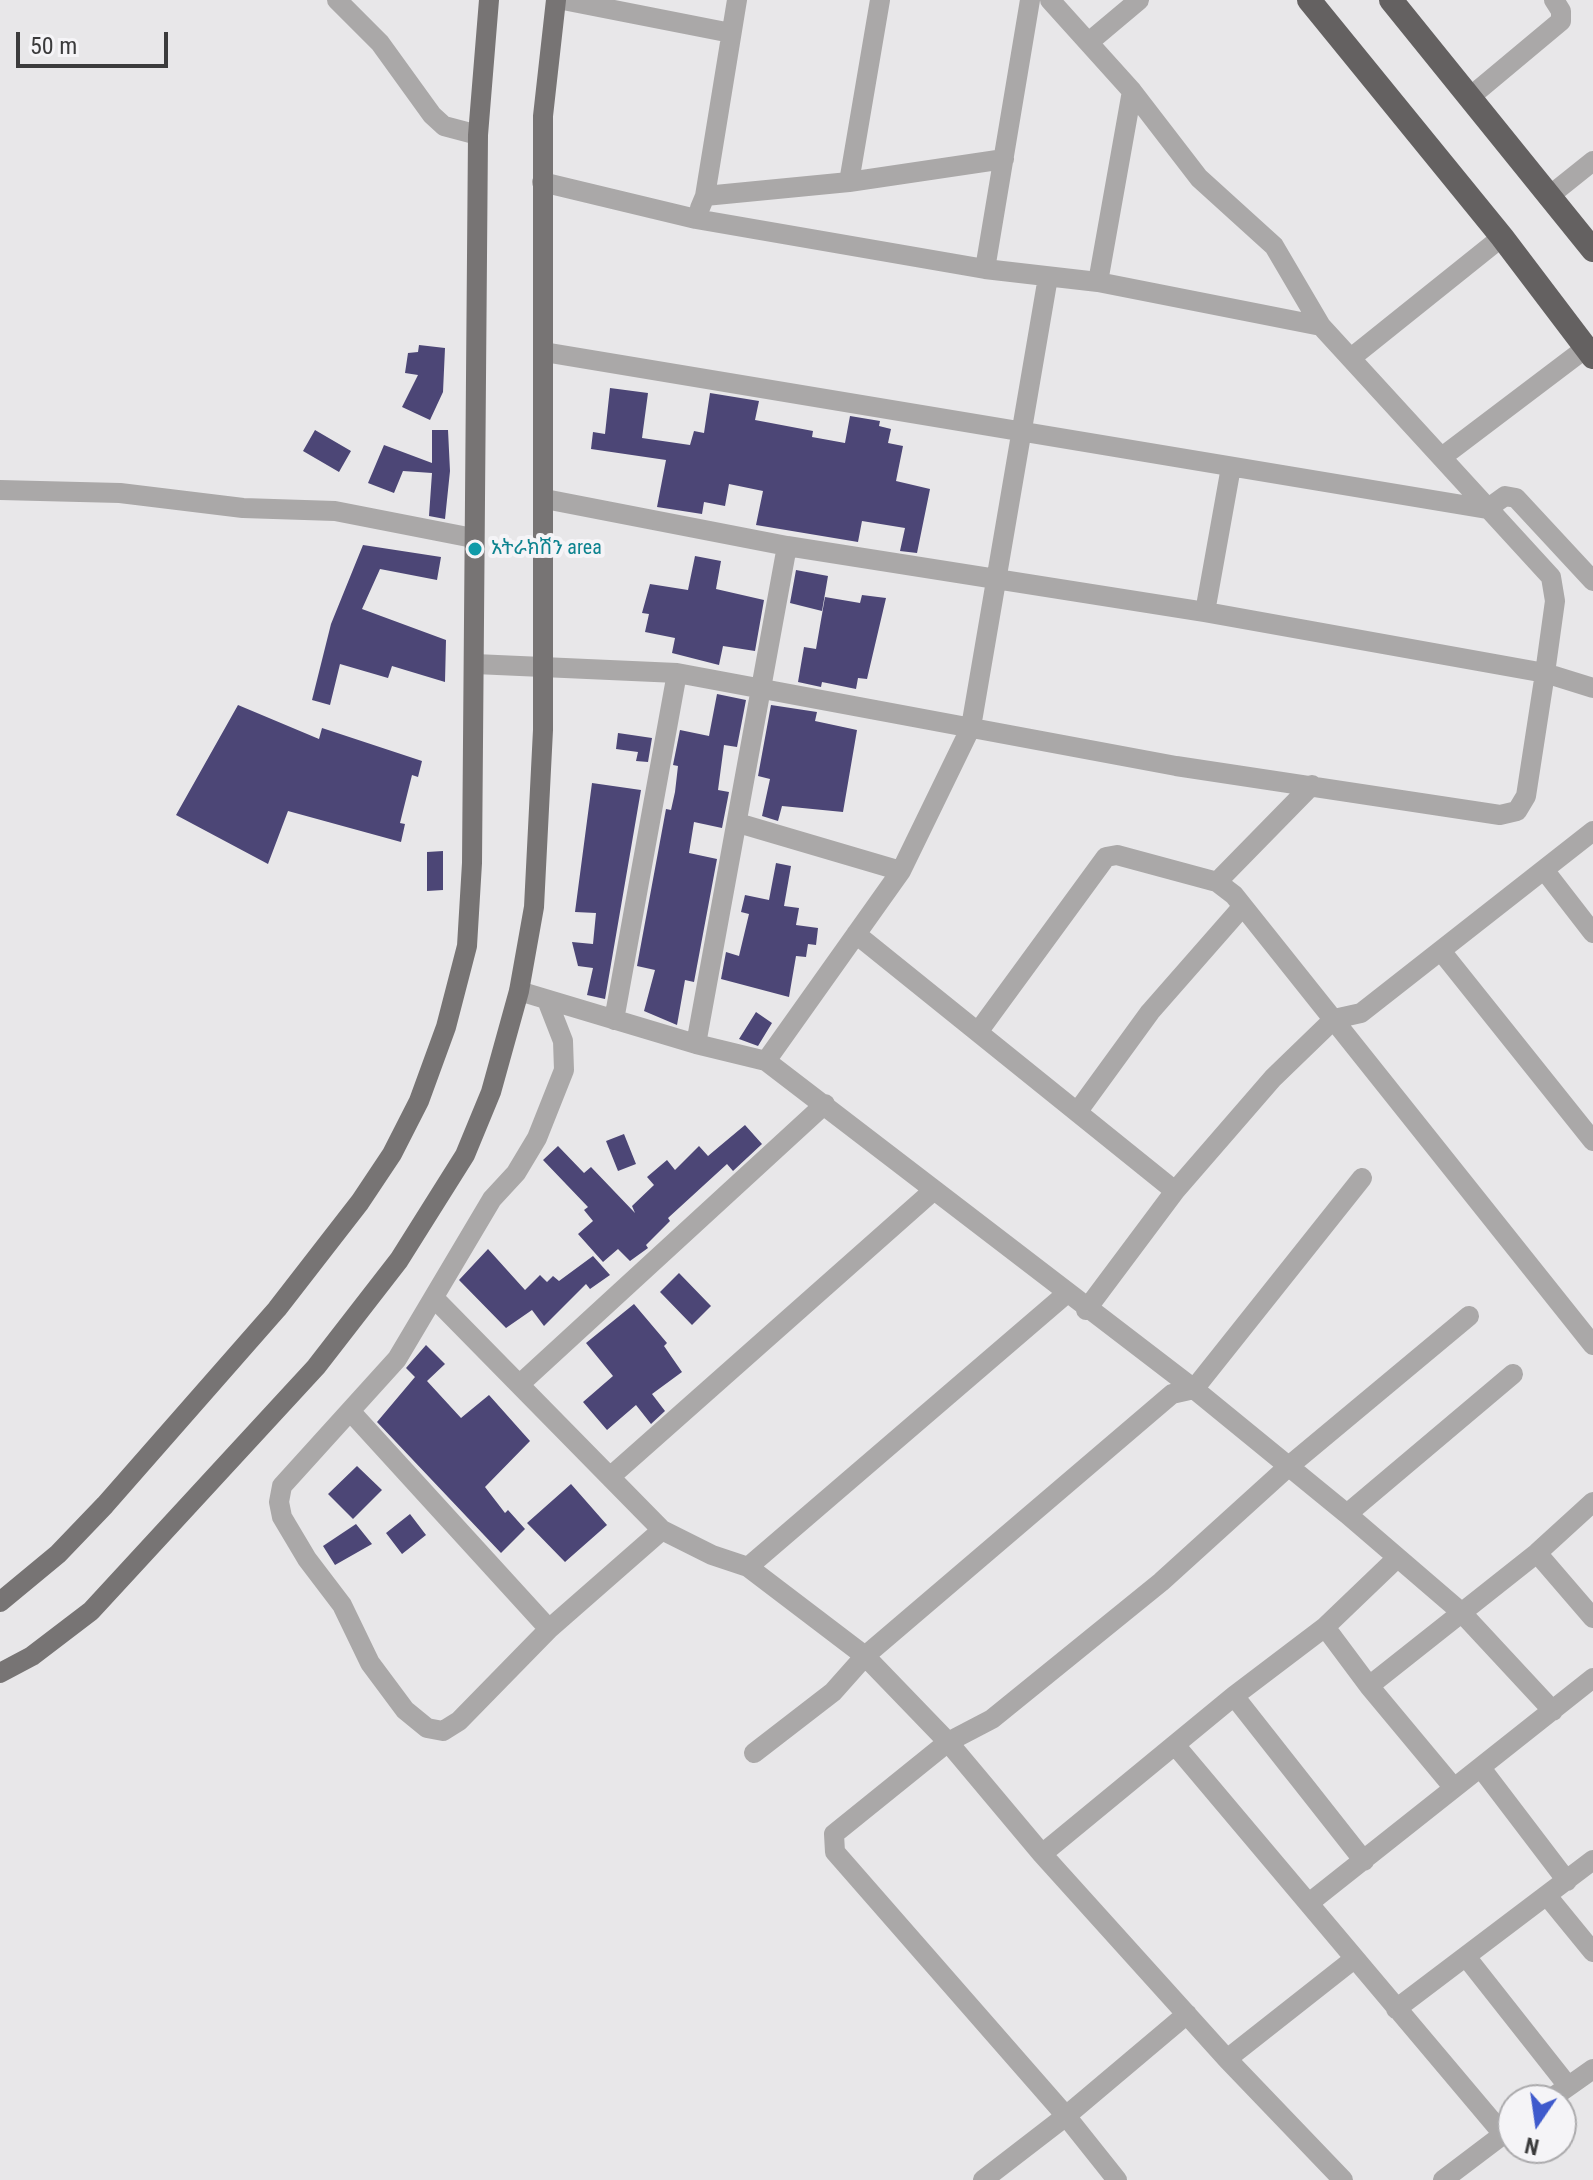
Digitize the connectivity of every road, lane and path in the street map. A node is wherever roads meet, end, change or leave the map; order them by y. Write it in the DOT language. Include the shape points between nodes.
graph roads {
  1 [pos="337,0"];
  2 [pos="489,0"];
  3 [pos="556,0"];
  4 [pos="563,0"];
  5 [pos="737,0"];
  6 [pos="880,0"];
  7 [pos="1030,0"];
  8 [pos="1050,0"];
  9 [pos="1139,0"];
  10 [pos="1309,0"];
  11 [pos="1391,0"];
  12 [pos="1564,4"];
  13 [pos="731,33"];
  14 [pos="1089,42"];
  15 [pos="1132,91"];
  16 [pos="1470,97"];
  17 [pos="478,135"];
  18 [pos="1004,159"];
  19 [pos="1593,161"];
  20 [pos="542,182"];
  21 [pos="849,182"];
  22 [pos="705,196"];
  23 [pos="1548,197"];
  24 [pos="696,219"];
  25 [pos="1502,237"];
  26 [pos="1593,250"];
  27 [pos="985,269"];
  28 [pos="1048,277"];
  29 [pos="1098,282"];
  30 [pos="1321,326"];
  31 [pos="544,352"];
  32 [pos="1590,352"];
  33 [pos="1351,358"];
  34 [pos="1022,432"];
  35 [pos="1442,457"];
  36 [pos="1231,467"];
  37 [pos="0,490"];
  38 [pos="545,499"];
  39 [pos="1487,509"];
  40 [pos="473,538"];
  41 [pos="787,546"];
  42 [pos="995,579"];
  43 [pos="1593,581"];
  44 [pos="1205,612"];
  45 [pos="475,664"];
  46 [pos="544,669"];
  47 [pos="677,673"];
  48 [pos="1545,673"];
  49 [pos="763,687"];
  50 [pos="1593,688"];
  51 [pos="971,727"];
  52 [pos="1312,785"];
  53 [pos="738,823"];
  54 [pos="1593,831"];
  55 [pos="901,871"];
  56 [pos="1545,871"];
  57 [pos="1217,882"];
  58 [pos="1243,906"];
  59 [pos="1593,933"];
  60 [pos="856,934"];
  61 [pos="1441,951"];
  62 [pos="519,991"];
  63 [pos="547,1000"];
  64 [pos="1334,1019"];
  65 [pos="614,1020"];
  66 [pos="978,1032"];
  67 [pos="696,1044"];
  68 [pos="766,1061"];
  69 [pos="825,1104"];
  70 [pos="1078,1111"];
  71 [pos="1593,1141"];
  72 [pos="1362,1178"];
  73 [pos="934,1190"];
  74 [pos="1175,1191"];
  75 [pos="1066,1294"];
  76 [pos="435,1299"];
  77 [pos="1086,1310"];
  78 [pos="1469,1316"];
  79 [pos="1593,1345"];
  80 [pos="1513,1374"];
  81 [pos="521,1383"];
  82 [pos="1194,1389"];
  83 [pos="351,1412"];
  84 [pos="1289,1466"];
  85 [pos="610,1477"];
  86 [pos="1593,1502"];
  87 [pos="1347,1514"];
  88 [pos="662,1530"];
  89 [pos="1537,1553"];
  90 [pos="1397,1558"];
  91 [pos="748,1567"];
  92 [pos="0,1602"];
  93 [pos="1461,1612"];
  94 [pos="1593,1618"];
  95 [pos="1325,1627"];
  96 [pos="549,1629"];
  97 [pos="865,1656"];
  98 [pos="0,1673"];
  99 [pos="1593,1678"];
  100 [pos="1369,1686"];
  101 [pos="1234,1696"];
  102 [pos="1553,1711"];
  103 [pos="948,1742"];
  104 [pos="1175,1745"];
  105 [pos="754,1753"];
  106 [pos="1481,1768"];
  107 [pos="1454,1788"];
  108 [pos="1042,1854"];
  109 [pos="1593,1860"];
  110 [pos="1364,1861"];
  111 [pos="1567,1881"];
  112 [pos="1548,1897"];
  113 [pos="1309,1903"];
  114 [pos="1593,1952"];
  115 [pos="1467,1958"];
  116 [pos="1354,1959"];
  117 [pos="1396,2009"];
  118 [pos="1187,2014"];
  119 [pos="1227,2059"];
  120 [pos="1584,2080"];
  121 [pos="1066,2116"];
  122 [pos="1497,2118"];
  123 [pos="1497,2138"];
  124 [pos="983,2180"];
  125 [pos="1117,2180"];
  126 [pos="1343,2180"];
  127 [pos="1443,2180"];
  1 -- 17 [label="street" via="380,43 432,115 444,126"];
  2 -- 17 [label="main road"];
  3 -- 20 [label="main road" via="543,116"];
  4 -- 13 [label="street"];
  5 -- 13 [label="street"];
  6 -- 21 [label="street"];
  7 -- 18 [label="street"];
  8 -- 14 [label="street"];
  9 -- 14 [label="street"];
  10 -- 25 [label="highway"];
  11 -- 16 [label="highway"];
  12 -- 16 [label="street" via="1561,21"];
  13 -- 22 [label="street"];
  14 -- 15 [label="street"];
  15 -- 29 [label="street"];
  15 -- 30 [label="street" via="1199,178 1274,246"];
  16 -- 23 [label="highway"];
  17 -- 40 [label="main road"];
  18 -- 21 [label="street"];
  18 -- 27 [label="street"];
  19 -- 23 [label="street"];
  20 -- 24 [label="street"];
  20 -- 31 [label="main road"];
  21 -- 22 [label="street"];
  22 -- 24 [label="street"];
  23 -- 26 [label="highway"];
  24 -- 27 [label="street"];
  25 -- 32 [label="highway"];
  25 -- 33 [label="street"];
  27 -- 28 [label="street"];
  28 -- 29 [label="street"];
  28 -- 34 [label="street"];
  29 -- 30 [label="street"];
  30 -- 33 [label="street"];
  31 -- 34 [label="street"];
  31 -- 38 [label="main road"];
  32 -- 35 [label="street"];
  33 -- 35 [label="street"];
  34 -- 36 [label="street"];
  34 -- 42 [label="street"];
  35 -- 39 [label="street"];
  36 -- 39 [label="street"];
  36 -- 44 [label="street"];
  37 -- 40 [label="street" via="120,493 243,508 335,511"];
  38 -- 41 [label="street"];
  38 -- 46 [label="main road"];
  39 -- 43 [label="street" via="1505,496 1516,498"];
  39 -- 48 [label="street" via="1551,577 1555,601"];
  40 -- 45 [label="main road"];
  41 -- 42 [label="street"];
  41 -- 49 [label="street"];
  42 -- 44 [label="street"];
  42 -- 51 [label="street"];
  44 -- 48 [label="street"];
  45 -- 46 [label="street"];
  45 -- 92 [label="main road" via="467,946 419,1101 360,1202 277,1309 105,1505 58,1554"];
  46 -- 47 [label="street"];
  46 -- 62 [label="main road" via="534,907"];
  47 -- 49 [label="street"];
  47 -- 65 [label="street"];
  48 -- 50 [label="street"];
  48 -- 52 [label="street" via="1526,796 1517,811 1500,815"];
  49 -- 51 [label="street"];
  49 -- 53 [label="street"];
  51 -- 52 [label="street" via="1176,766"];
  51 -- 55 [label="street"];
  52 -- 57 [label="street"];
  53 -- 55 [label="street"];
  53 -- 67 [label="street"];
  54 -- 56 [label="street"];
  55 -- 60 [label="street"];
  56 -- 59 [label="street"];
  56 -- 61 [label="street"];
  57 -- 58 [label="street"];
  57 -- 66 [label="street" via="1117,855 1106,857"];
  58 -- 64 [label="street"];
  58 -- 70 [label="street" via="1150,1012"];
  60 -- 66 [label="street"];
  60 -- 68 [label="street"];
  61 -- 64 [label="street" via="1361,1013"];
  61 -- 71 [label="street"];
  62 -- 63 [label="street"];
  62 -- 98 [label="main road" via="491,1092 465,1155 399,1260 316,1367 91,1611"];
  63 -- 65 [label="street"];
  63 -- 76 [label="street" via="563,1041 564,1070 537,1138 492,1199"];
  64 -- 74 [label="street" via="1273,1078"];
  64 -- 79 [label="street"];
  65 -- 67 [label="street"];
  66 -- 70 [label="street"];
  67 -- 68 [label="street"];
  68 -- 69 [label="street"];
  69 -- 73 [label="street"];
  69 -- 81 [label="street"];
  70 -- 74 [label="street"];
  72 -- 82 [label="street"];
  73 -- 75 [label="street"];
  73 -- 85 [label="street"];
  74 -- 77 [label="street"];
  75 -- 77 [label="street"];
  75 -- 91 [label="street"];
  76 -- 81 [label="street"];
  76 -- 83 [label="street" via="397,1359"];
  77 -- 82 [label="street"];
  78 -- 84 [label="street"];
  80 -- 87 [label="street"];
  81 -- 85 [label="street"];
  82 -- 84 [label="street"];
  82 -- 97 [label="street" via="1172,1394"];
  83 -- 96 [label="street"];
  83 -- 96 [label="street" via="282,1486 279,1502 282,1517 342,1605 370,1663 405,1710 427,1728 443,1731"];
  84 -- 87 [label="street"];
  84 -- 103 [label="street" via="1161,1582 1004,1709"];
  85 -- 88 [label="street"];
  86 -- 89 [label="street"];
  87 -- 90 [label="street"];
  88 -- 91 [label="street"];
  88 -- 96 [label="street"];
  89 -- 93 [label="street"];
  89 -- 94 [label="street"];
  90 -- 93 [label="street"];
  90 -- 95 [label="street"];
  91 -- 97 [label="street"];
  93 -- 100 [label="street"];
  93 -- 102 [label="street"];
  95 -- 100 [label="street"];
  95 -- 101 [label="street"];
  97 -- 103 [label="street"];
  97 -- 105 [label="street" via="833,1692"];
  99 -- 102 [label="street"];
  100 -- 107 [label="street"];
  101 -- 104 [label="street"];
  101 -- 110 [label="street"];
  102 -- 106 [label="street"];
  103 -- 108 [label="street"];
  103 -- 121 [label="street" via="844,1823 834,1834 835,1852"];
  104 -- 108 [label="street"];
  104 -- 113 [label="street"];
  106 -- 107 [label="street"];
  106 -- 111 [label="street"];
  107 -- 110 [label="street"];
  108 -- 118 [label="street"];
  109 -- 111 [label="street"];
  110 -- 113 [label="street"];
  111 -- 112 [label="street"];
  112 -- 114 [label="street"];
  112 -- 115 [label="street"];
  113 -- 116 [label="street"];
  115 -- 117 [label="street"];
  115 -- 120 [label="street"];
  116 -- 117 [label="street"];
  116 -- 119 [label="street"];
  117 -- 122 [label="street"];
  118 -- 119 [label="street"];
  118 -- 121 [label="street"];
  119 -- 126 [label="street"];
  121 -- 124 [label="street"];
  121 -- 125 [label="street"];
  123 -- 127 [label="street"];
}
